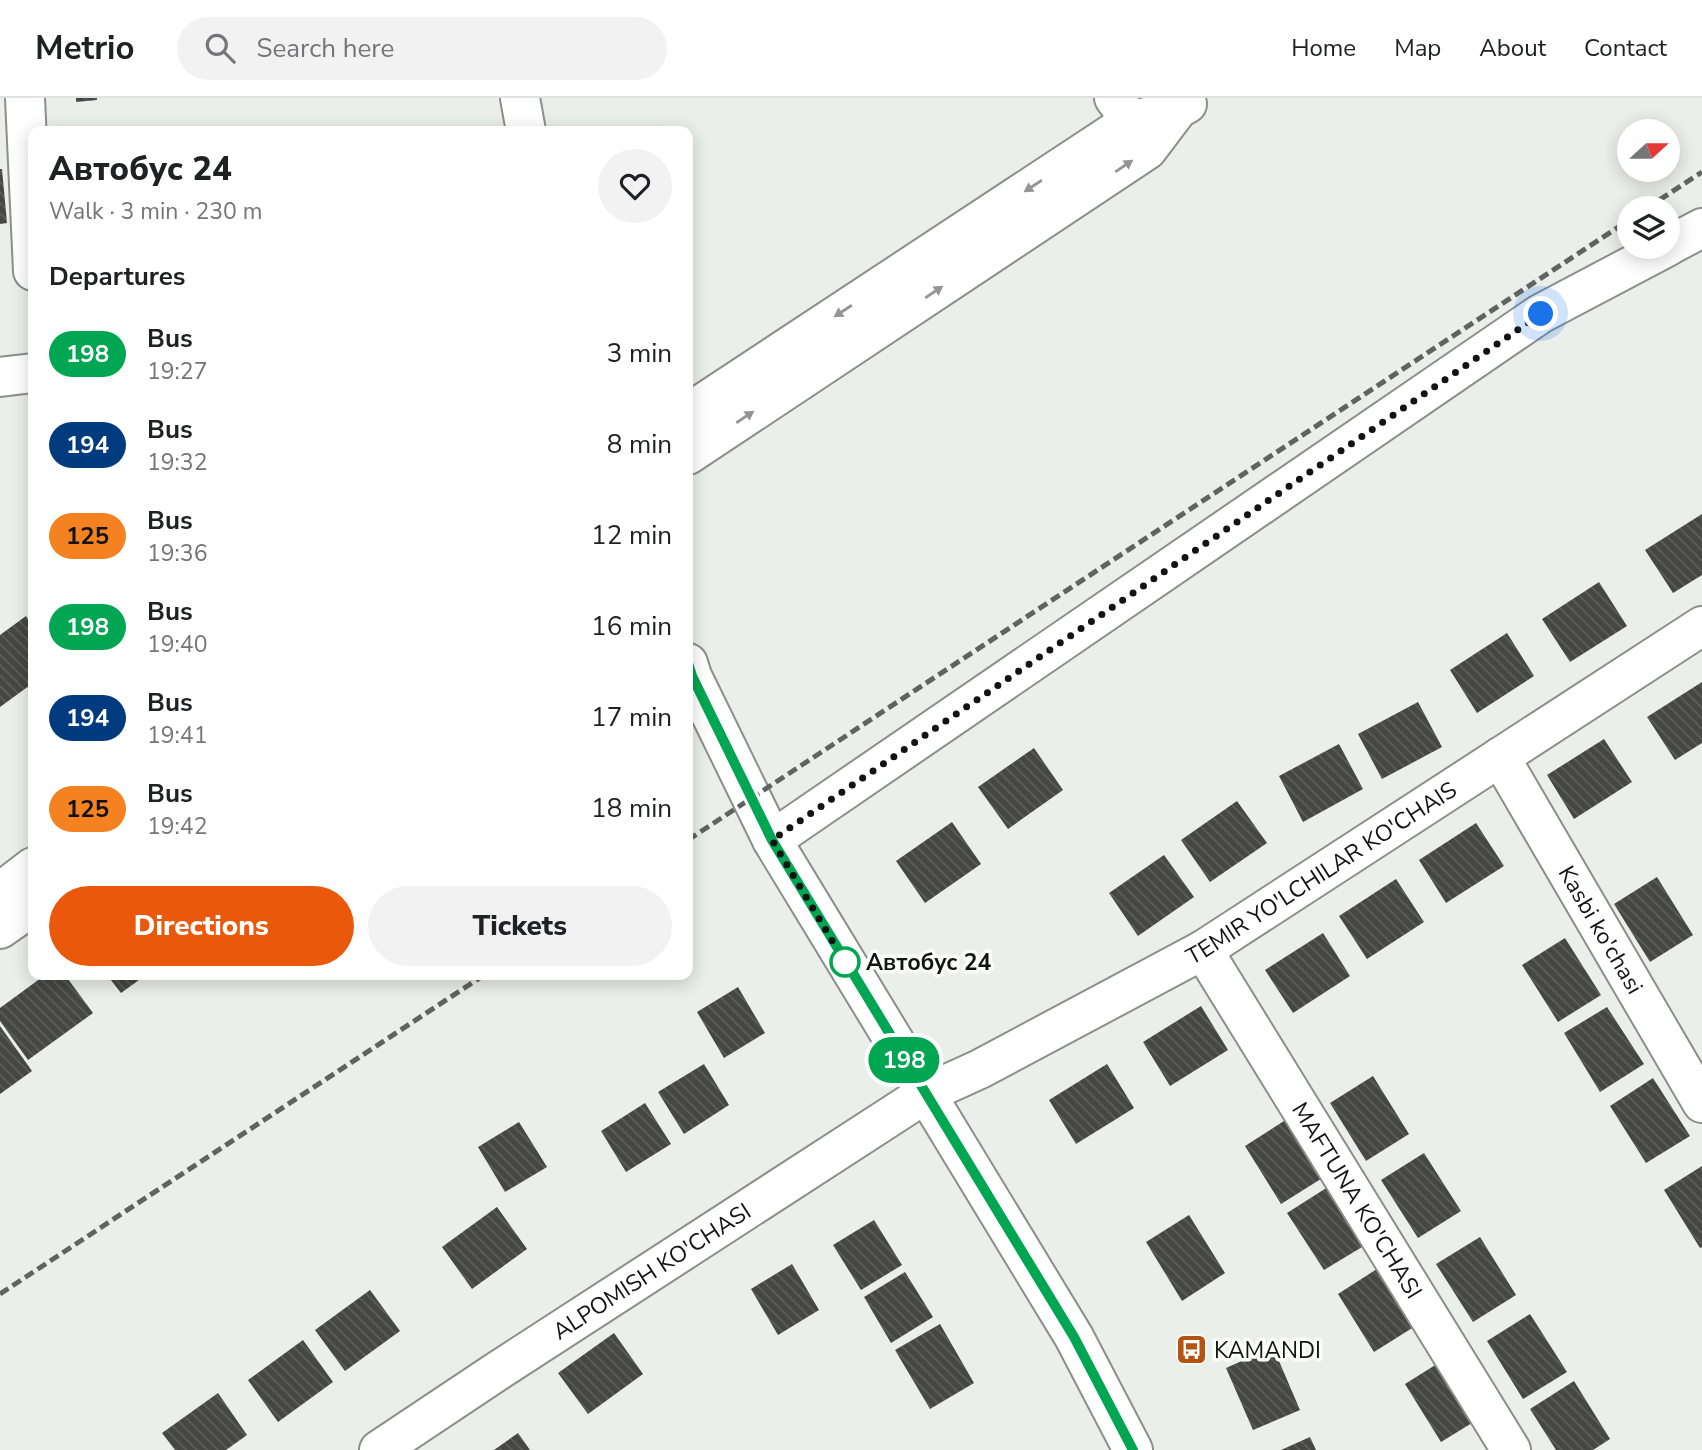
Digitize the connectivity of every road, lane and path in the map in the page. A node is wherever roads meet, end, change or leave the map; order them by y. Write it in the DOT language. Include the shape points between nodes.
graph roads {
  1 [pos="25,98"];
  2 [pos="520,98"];
  3 [pos="1187,104"];
  4 [pos="1123,110"];
  5 [pos="525,126"];
  6 [pos="28,163"];
  7 [pos="1702,228"];
  8 [pos="1680,239"];
  9 [pos="1643,259"];
  10 [pos="28,374"];
  11 [pos="0,377"];
  12 [pos="695,400"];
  13 [pos="693,452"];
  14 [pos="1702,626"];
  15 [pos="693,678"];
  16 [pos="1500,757"];
  17 [pos="772,840"];
  18 [pos="28,871"];
  19 [pos="0,892"];
  20 [pos="28,909"];
  21 [pos="0,929"];
  22 [pos="1203,950"];
  23 [pos="925,1094"];
  24 [pos="1702,1102"];
  25 [pos="379,1450"];
  26 [pos="1133,1450"];
  27 [pos="1511,1450"];
  1 -- 6 [label="street"];
  2 -- 5 [label="street"];
  3 -- 4 [label="street"];
  13 -- 3 [label="street, one-way" via="1147,150"];
  4 -- 12 [label="street, one-way"];
  7 -- 8 [label="street"];
  9 -- 17 [label="street" via="1541,314"];
  10 -- 11 [label="street"];
  14 -- 16 [label="street, TEMIR YO'LCHILAR KO'CHAIS"];
  15 -- 17 [label="street"];
  16 -- 22 [label="street, TEMIR YO'LCHILAR KO'CHAIS"];
  16 -- 24 [label="street, Kasbi ko'chasi"];
  17 -- 23 [label="street"];
  18 -- 19 [label="street"];
  20 -- 21 [label="street"];
  22 -- 23 [label="street, TEMIR YO'LCHILAR KO'CHAIS" via="981,1069"];
  22 -- 27 [label="street, MAFTUNA KO'CHASI"];
  23 -- 25 [label="street, ALPOMISH KO'CHASI"];
  23 -- 26 [label="street" via="1074,1337"];
}
